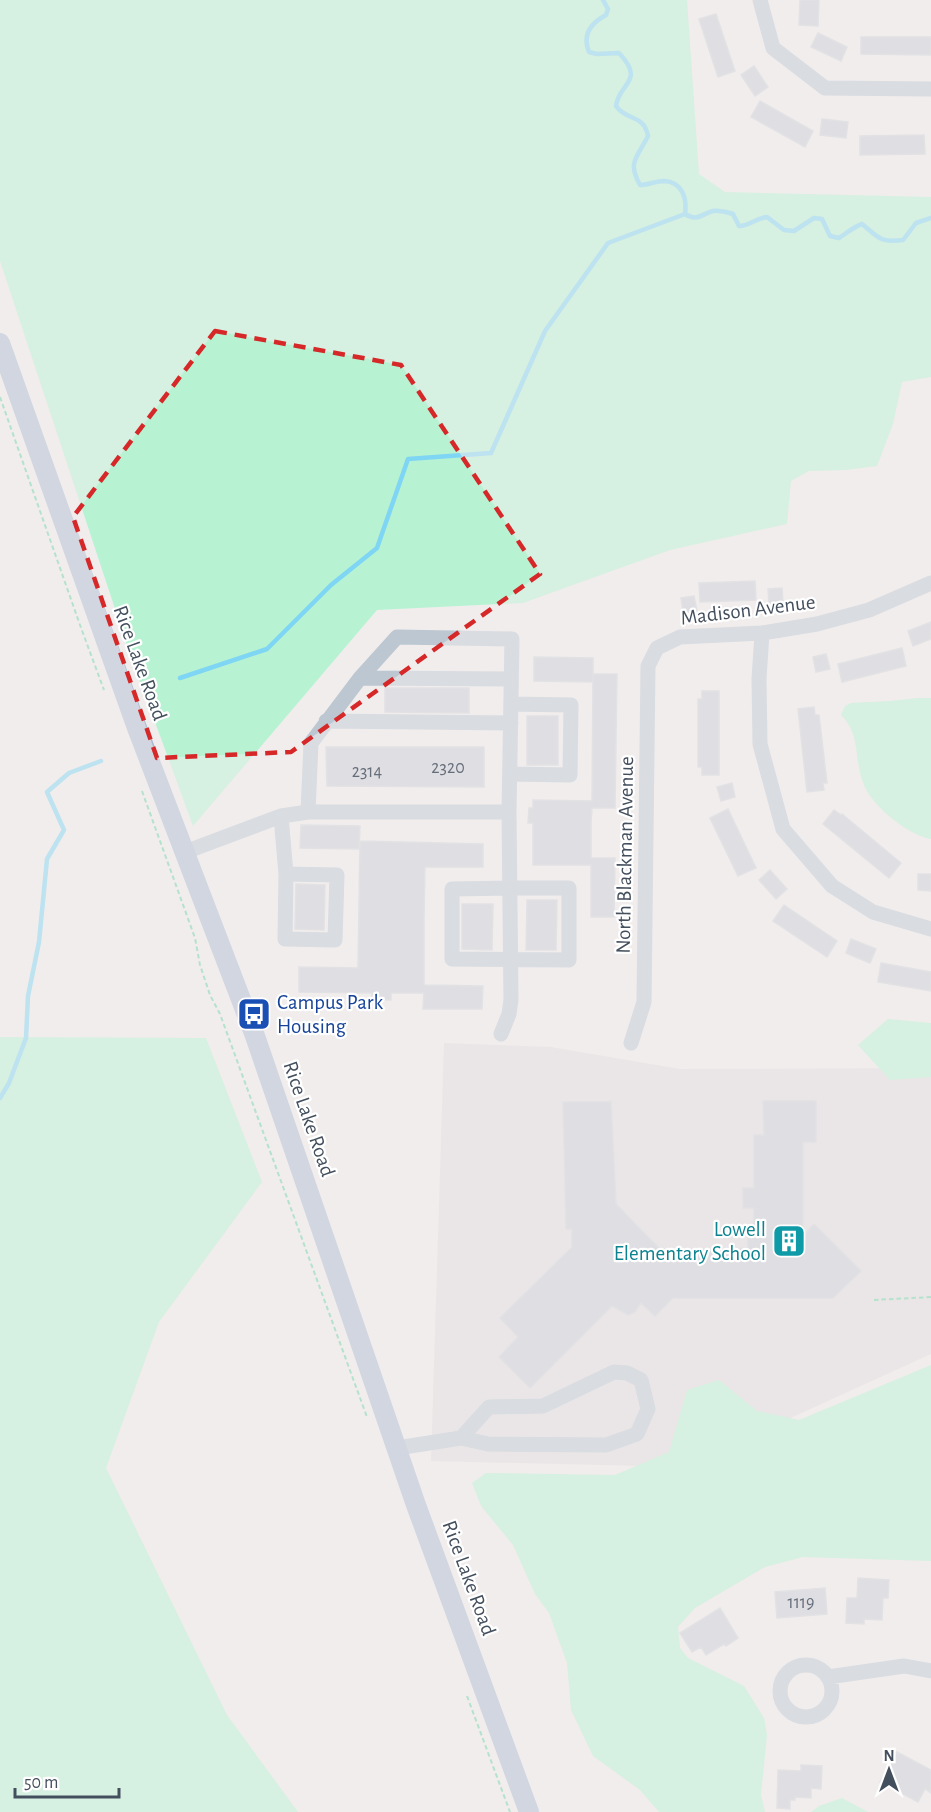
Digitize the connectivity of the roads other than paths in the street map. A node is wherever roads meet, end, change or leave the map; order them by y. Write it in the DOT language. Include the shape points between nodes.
graph roads {
  1 [pos="760,0"];
  2 [pos="931,89"];
  3 [pos="0,343"];
  4 [pos="931,583"];
  5 [pos="762,633"];
  6 [pos="648,666"];
  7 [pos="360,678"];
  8 [pos="511,679"];
  9 [pos="511,704"];
  10 [pos="326,721"];
  11 [pos="511,723"];
  12 [pos="510,774"];
  13 [pos="308,812"];
  14 [pos="509,812"];
  15 [pos="281,816"];
  16 [pos="185,852"];
  17 [pos="286,874"];
  18 [pos="510,888"];
  19 [pos="931,929"];
  20 [pos="511,959"];
  21 [pos="501,1034"];
  22 [pos="631,1043"];
  23 [pos="461,1438"];
  24 [pos="397,1448"];
  25 [pos="931,1671"];
  26 [pos="828,1677"];
  27 [pos="530,1812"];
  1 -- 2 [label="street" via="773,48 825,88"];
  3 -- 16 [label="main road, Rice Lake Road"];
  4 -- 5 [label="street, Madison Avenue" via="869,610"];
  5 -- 6 [label="street, Madison Avenue" via="680,636 657,648"];
  5 -- 19 [label="street" via="760,744 783,830 832,886 873,912"];
  6 -- 22 [label="street, North Blackman Avenue" via="644,1002"];
  7 -- 8 [label="street"];
  7 -- 8 [label="street" via="397,637 512,639"];
  7 -- 10 [label="street"];
  8 -- 9 [label="street"];
  9 -- 11 [label="street"];
  9 -- 12 [label="street" via="571,705 570,775"];
  10 -- 11 [label="street"];
  10 -- 13 [label="street" via="311,743"];
  11 -- 12 [label="street"];
  12 -- 14 [label="street"];
  13 -- 14 [label="street"];
  13 -- 15 [label="street"];
  14 -- 18 [label="street"];
  15 -- 16 [label="street"];
  15 -- 17 [label="street"];
  16 -- 24 [label="main road, Rice Lake Road" via="255,1036"];
  17 -- 17 [label="street" via="337,875 335,940 285,939"];
  18 -- 20 [label="street"];
  18 -- 20 [label="street" via="452,889 452,959"];
  18 -- 20 [label="street" via="569,888 569,960"];
  20 -- 21 [label="street" via="509,1014"];
  23 -- 23 [label="street" via="488,1444 606,1445 637,1434 648,1409 642,1380 614,1372 543,1406 489,1407"];
  23 -- 24 [label="street"];
  24 -- 27 [label="main road, Rice Lake Road"];
  25 -- 26 [label="street" via="904,1666"];
}
